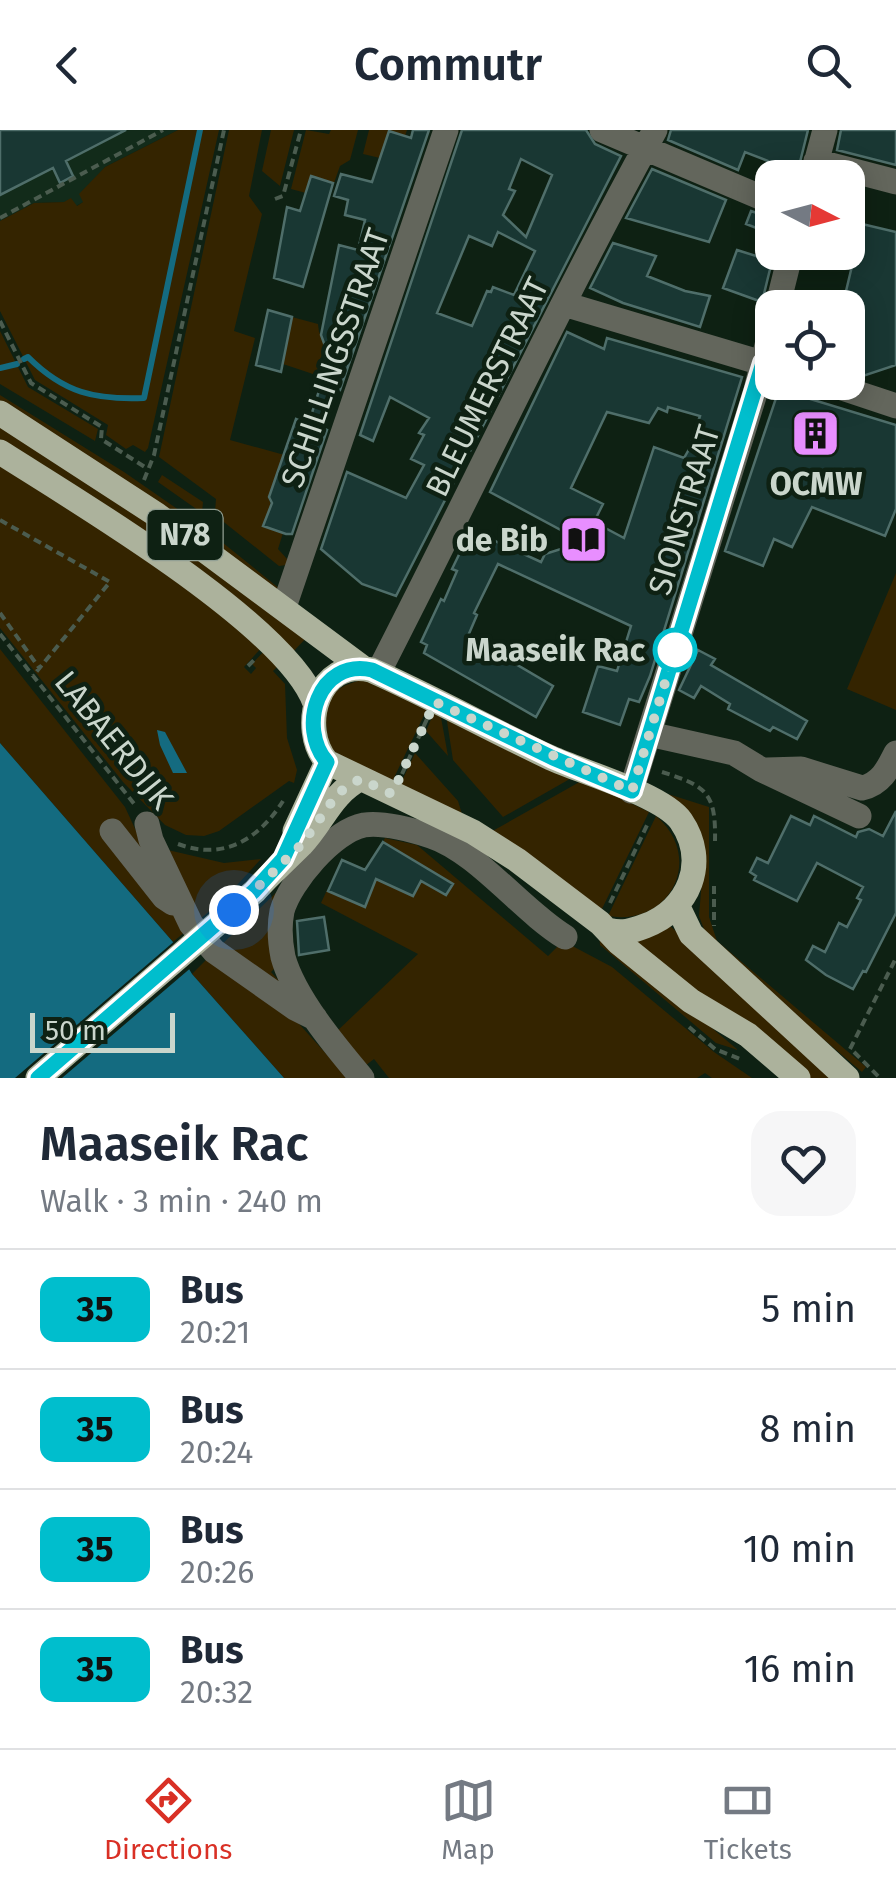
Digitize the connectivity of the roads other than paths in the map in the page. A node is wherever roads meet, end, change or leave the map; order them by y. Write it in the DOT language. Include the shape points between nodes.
graph roads {
  1 [pos="446,130"];
  2 [pos="602,130"];
  3 [pos="825,130"];
  4 [pos="650,140"];
  5 [pos="817,160"];
  6 [pos="865,177"];
  7 [pos="896,182"];
  8 [pos="755,193"];
  9 [pos="564,304"];
  10 [pos="755,360"];
  11 [pos="865,396"];
  12 [pos="757,400"];
  13 [pos="896,406"];
  14 [pos="0,413"];
  15 [pos="0,452"];
  16 [pos="284,607"];
  17 [pos="376,667"];
  18 [pos="315,703"];
  19 [pos="650,734"];
  20 [pos="896,752"];
  21 [pos="327,762"];
  22 [pos="762,770"];
  23 [pos="360,779"];
  24 [pos="632,791"];
  25 [pos="858,816"];
  26 [pos="148,824"];
  27 [pos="112,831"];
  28 [pos="283,859"];
  29 [pos="572,901"];
  30 [pos="678,907"];
  31 [pos="185,912"];
  32 [pos="606,922"];
  33 [pos="314,1018"];
  34 [pos="38,1078"];
  35 [pos="362,1078"];
  36 [pos="798,1078"];
  37 [pos="847,1078"];
  1 -- 16 [label="street, SCHILLINGSSTRAAT"];
  2 -- 4 [label="street"];
  3 -- 5 [label="street"];
  4 -- 8 [label="street"];
  4 -- 9 [label="street, BLEUMERSTRAAT"];
  6 -- 7 [label="street"];
  9 -- 10 [label="street"];
  9 -- 17 [label="street, BLEUMERSTRAAT"];
  11 -- 13 [label="street"];
  12 -- 19 [label="street, SIONSTRAAT"];
  14 -- 16 [label="main road, N78"];
  15 -- 18 [label="main road, N78" via="142,544 246,622 298,672"];
  16 -- 17 [label="main road, N78"];
  17 -- 18 [label="main road" via="336,677"];
  17 -- 24 [label="main road, N78" via="435,702"];
  18 -- 21 [label="main road, N78" via="313,740"];
  19 -- 22 [label="street" via="734,752"];
  19 -- 24 [label="street, SIONSTRAAT"];
  20 -- 22 [label="street" via="886,774 862,788 801,769"];
  21 -- 23 [label="main road"];
  21 -- 28 [label="main road"];
  22 -- 25 [label="street"];
  23 -- 28 [label="main road" via="338,793"];
  23 -- 29 [label="main road" via="473,832"];
  24 -- 30 [label="main road, N78" via="670,808 686,830 694,870"];
  26 -- 31 [label="street"];
  27 -- 31 [label="street" via="164,897"];
  28 -- 34 [label="main road"];
  29 -- 32 [label="main road"];
  29 -- 33 [label="street" via="558,932 439,839 382,825 354,828 295,884 282,914 284,958"];
  30 -- 32 [label="main road" via="636,930 618,932"];
  30 -- 37 [label="main road" via="691,934"];
  31 -- 33 [label="street" via="214,951"];
  32 -- 36 [label="main road" via="618,942"];
  33 -- 35 [label="street"];
}
